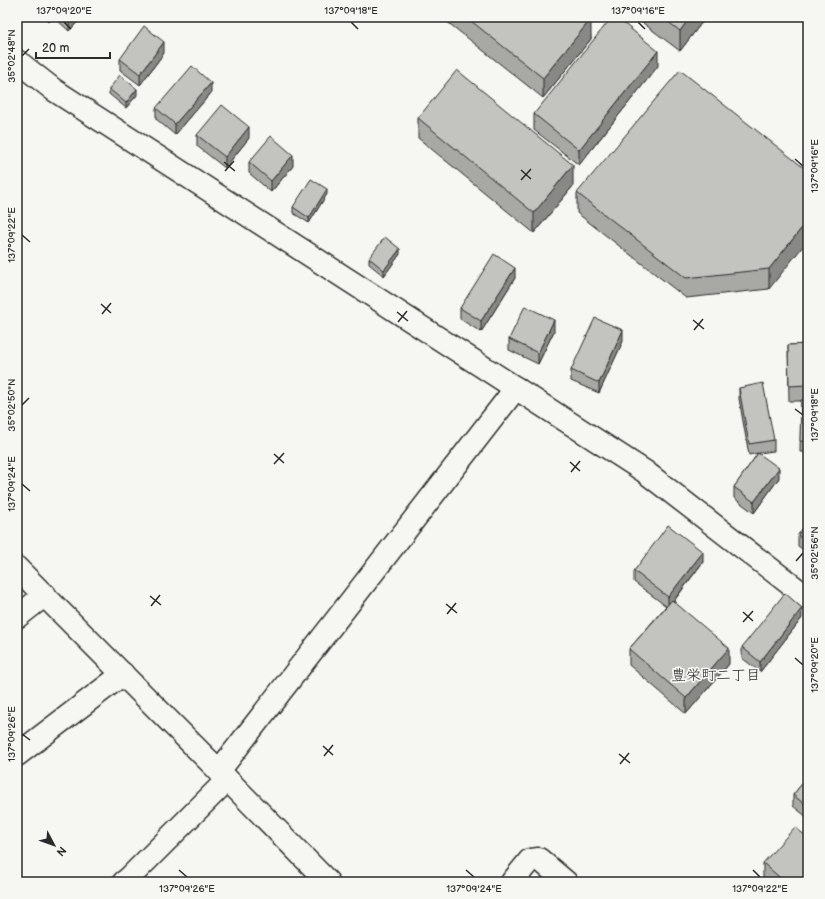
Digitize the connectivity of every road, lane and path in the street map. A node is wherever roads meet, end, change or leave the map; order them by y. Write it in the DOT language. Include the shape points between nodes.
graph roads {
  1 [pos="17,61"];
  2 [pos="516,388"];
  3 [pos="17,568"];
  4 [pos="45,595"];
  5 [pos="808,598"];
  6 [pos="17,618"];
  7 [pos="123,674"];
  8 [pos="17,755"];
  9 [pos="223,775"];
  10 [pos="128,881"];
  11 [pos="328,882"];
  12 [pos="512,882"];
  13 [pos="566,882"];
  1 -- 2 [label="street" via="54,90"];
  2 -- 5 [label="street" via="644,471"];
  2 -- 9 [label="street"];
  3 -- 4 [label="street"];
  4 -- 6 [label="street"];
  4 -- 7 [label="street"];
  7 -- 8 [label="street"];
  7 -- 9 [label="street"];
  9 -- 10 [label="street"];
  9 -- 11 [label="street"];
  12 -- 13 [label="street" via="530,860 539,859"];
}
